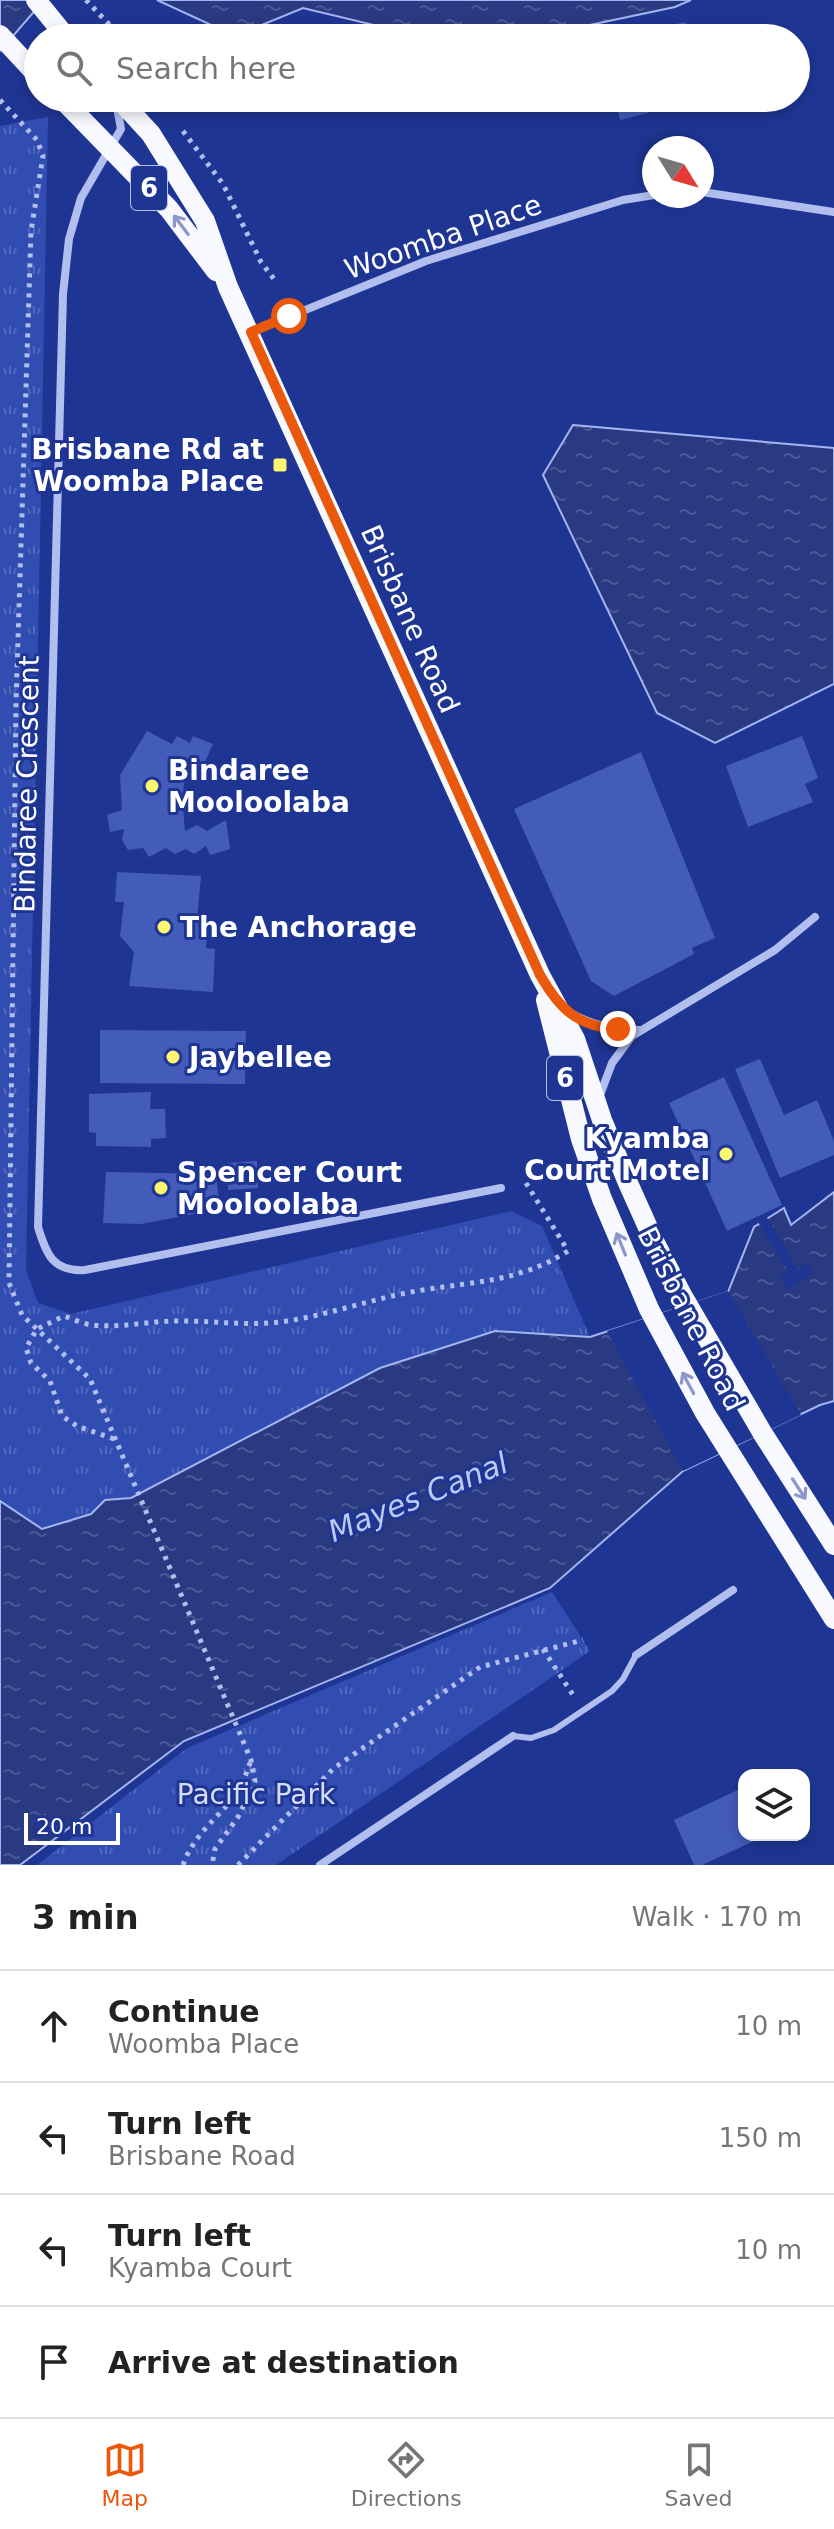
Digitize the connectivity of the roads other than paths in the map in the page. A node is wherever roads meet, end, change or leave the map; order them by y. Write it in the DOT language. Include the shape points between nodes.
graph roads {
  1 [pos="41,6"];
  2 [pos="56,24"];
  3 [pos="0,35"];
  4 [pos="24,62"];
  5 [pos="75,112"];
  6 [pos="119,112"];
  7 [pos="130,112"];
  8 [pos="111,148"];
  9 [pos="714,194"];
  10 [pos="642,197"];
  11 [pos="834,212"];
  12 [pos="228,287"];
  13 [pos="251,332"];
  14 [pos="815,917"];
  15 [pos="540,975"];
  16 [pos="555,1001"];
  17 [pos="640,1030"];
  18 [pos="598,1106"];
  19 [pos="501,1188"];
  20 [pos="834,1545"];
  21 [pos="733,1590"];
  22 [pos="834,1619"];
  23 [pos="636,1655"];
  24 [pos="513,1736"];
  25 [pos="320,1865"];
  1 -- 2 [label="main road"];
  3 -- 4 [label="main road"];
  5 -- 8 [label="main road, Brisbane Road / 6"];
  6 -- 8 [label="street, Bindaree Crescent" via="121,129"];
  7 -- 12 [label="main road, Brisbane Road / 6" via="151,134 205,221"];
  12 -- 8 [label="main road, Brisbane Road / 6, one-way" via="169,209"];
  8 -- 19 [label="street, Bindaree Crescent" via="81,198 69,239 63,294 38,1227 44,1248 56,1264 70,1271 85,1270"];
  9 -- 11 [label="street"];
  10 -- 13 [label="street, Woomba Place" via="426,261"];
  12 -- 13 [label="main road, Brisbane Road / 6"];
  13 -- 15 [label="main road, Brisbane Road / 6"];
  14 -- 17 [label="street" via="775,950"];
  15 -- 16 [label="main road, Brisbane Road"];
  22 -- 15 [label="main road, Brisbane Road / 6, one-way" via="692,1391 649,1309 581,1139"];
  16 -- 17 [label="street" via="593,1024"];
  16 -- 18 [label="main road, Brisbane Road" via="575,1039"];
  17 -- 18 [label="street" via="612,1063"];
  18 -- 20 [label="main road, Brisbane Road, one-way" via="682,1295"];
  21 -- 23 [label="street"];
  23 -- 24 [label="lane" via="612,1691 554,1730 531,1738"];
  24 -- 25 [label="street"];
}
